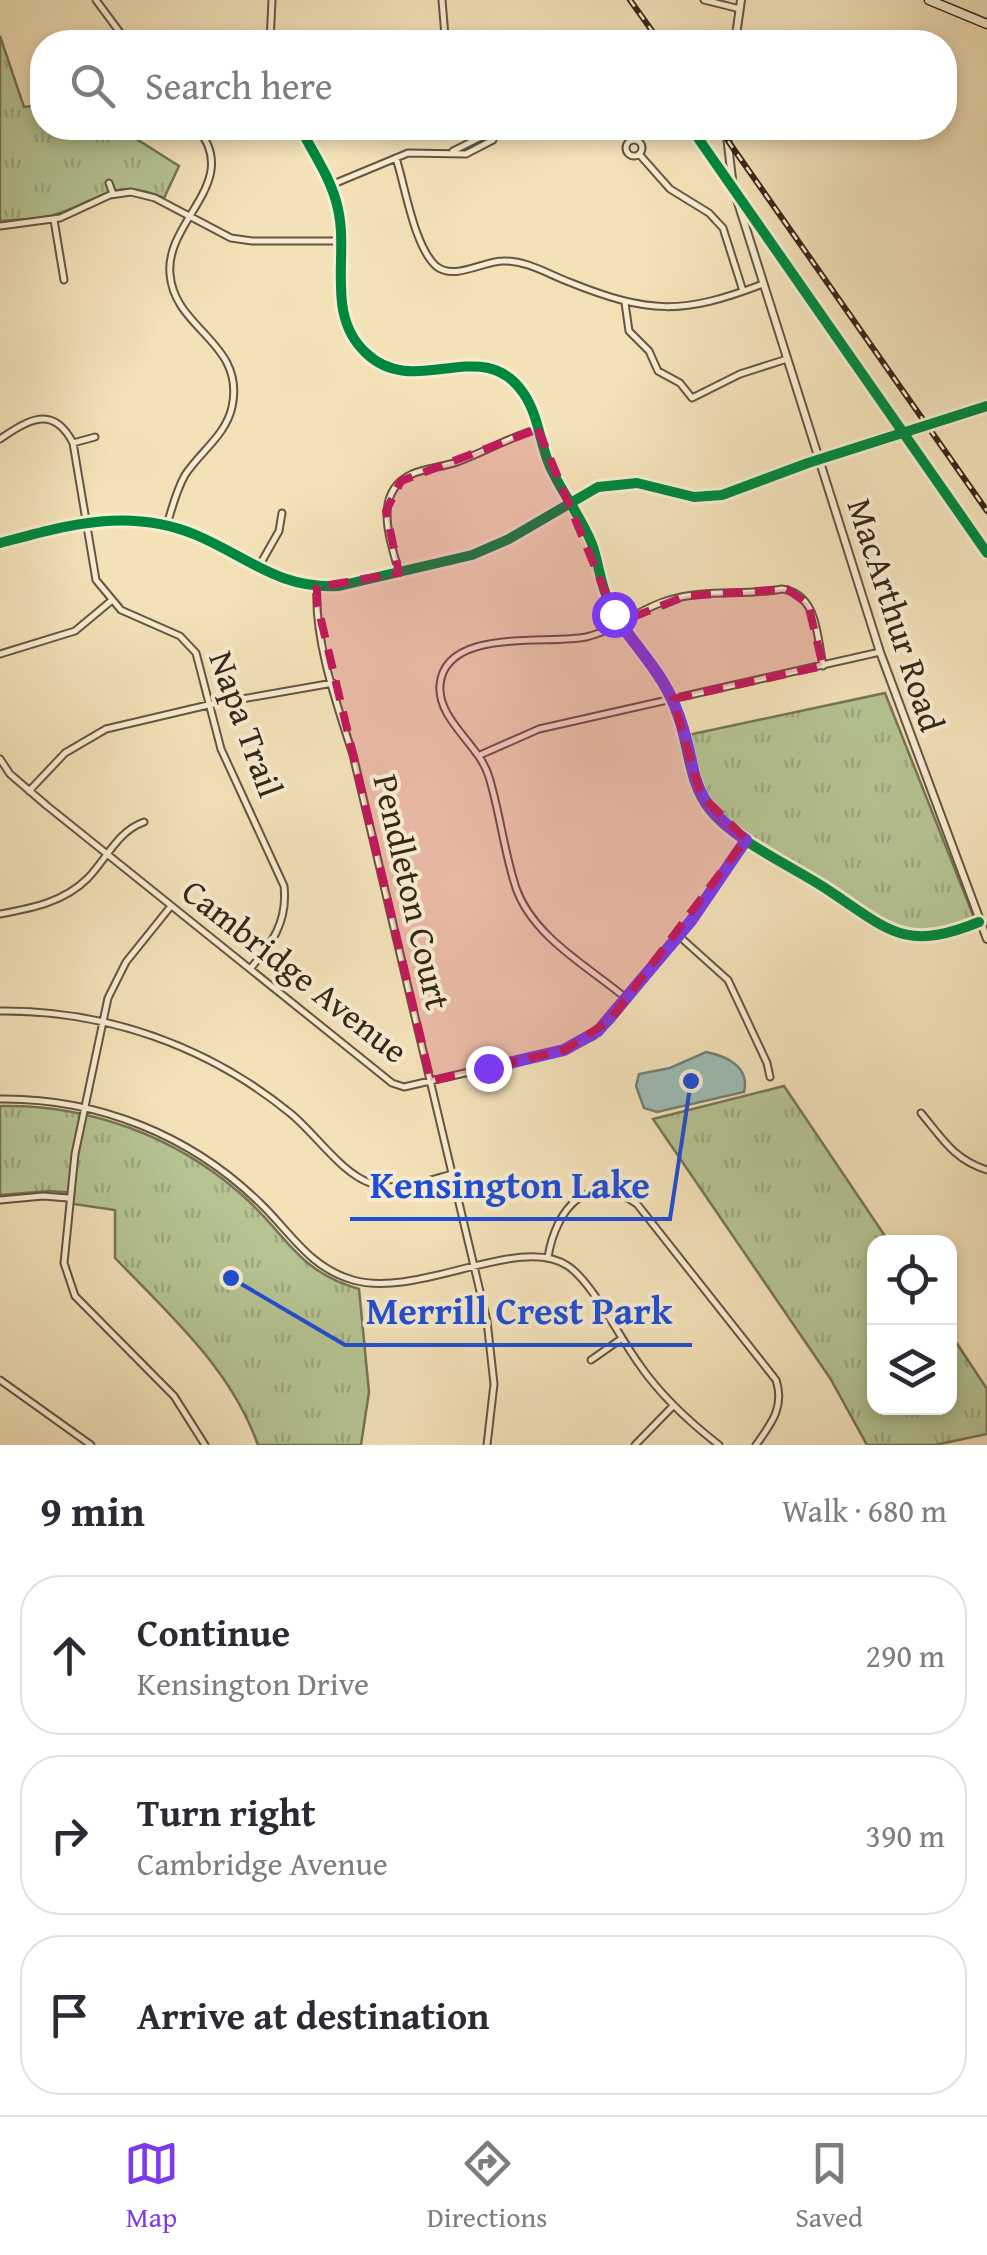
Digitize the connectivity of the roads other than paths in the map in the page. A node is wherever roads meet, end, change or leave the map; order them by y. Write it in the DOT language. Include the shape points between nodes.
graph roads {
  1 [pos="272,0"];
  2 [pos="442,0"];
  3 [pos="704,0"];
  4 [pos="929,0"];
  5 [pos="102,2"];
  6 [pos="740,4"];
  7 [pos="987,24"];
  8 [pos="120,30"];
  9 [pos="271,30"];
  10 [pos="445,30"];
  11 [pos="737,30"];
  12 [pos="204,140"];
  13 [pos="306,140"];
  14 [pos="475,140"];
  15 [pos="727,140"];
  16 [pos="640,154"];
  17 [pos="396,158"];
  18 [pos="109,183"];
  19 [pos="331,186"];
  20 [pos="113,194"];
  21 [pos="190,218"];
  22 [pos="54,220"];
  23 [pos="0,226"];
  24 [pos="341,240"];
  25 [pos="64,280"];
  26 [pos="763,284"];
  27 [pos="743,291"];
  28 [pos="625,303"];
  29 [pos="786,359"];
  30 [pos="987,406"];
  31 [pos="538,429"];
  32 [pos="95,436"];
  33 [pos="0,439"];
  34 [pos="73,443"];
  35 [pos="819,459"];
  36 [pos="570,502"];
  37 [pos="282,512"];
  38 [pos="84,521"];
  39 [pos="167,525"];
  40 [pos="0,543"];
  41 [pos="258,568"];
  42 [pos="400,573"];
  43 [pos="317,587"];
  44 [pos="111,601"];
  45 [pos="620,623"];
  46 [pos="880,652"];
  47 [pos="0,654"];
  48 [pos="824,666"];
  49 [pos="332,684"];
  50 [pos="672,699"];
  51 [pos="208,705"];
  52 [pos="480,755"];
  53 [pos="0,759"];
  54 [pos="30,791"];
  55 [pos="144,822"];
  56 [pos="746,840"];
  57 [pos="108,854"];
  58 [pos="171,906"];
  59 [pos="0,914"];
  60 [pos="979,922"];
  61 [pos="679,936"];
  62 [pos="987,939"];
  63 [pos="250,969"];
  64 [pos="628,998"];
  65 [pos="0,1011"];
  66 [pos="102,1022"];
  67 [pos="770,1078"];
  68 [pos="431,1081"];
  69 [pos="0,1099"];
  70 [pos="84,1108"];
  71 [pos="921,1113"];
  72 [pos="987,1170"];
  73 [pos="452,1174"];
  74 [pos="68,1198"];
  75 [pos="0,1200"];
  76 [pos="548,1256"];
  77 [pos="474,1268"];
  78 [pos="621,1339"];
  79 [pos="592,1360"];
  80 [pos="2,1381"];
  81 [pos="0,1390"];
  82 [pos="673,1406"];
  83 [pos="91,1445"];
  84 [pos="204,1445"];
  85 [pos="488,1445"];
  86 [pos="635,1445"];
  87 [pos="718,1445"];
  88 [pos="756,1445"];
  1 -- 9 [label="street"];
  2 -- 10 [label="street"];
  3 -- 6 [label="street"];
  4 -- 7 [label="main road"];
  5 -- 8 [label="street"];
  6 -- 11 [label="street"];
  12 -- 21 [label="street" via="211,174"];
  13 -- 19 [label="street"];
  14 -- 17 [label="street" via="453,151"];
  15 -- 26 [label="street, MacArthur Road" via="732,187"];
  16 -- 27 [label="street" via="670,189 723,228"];
  17 -- 19 [label="street"];
  17 -- 28 [label="street" via="421,243 434,264 450,272 502,261 524,264"];
  18 -- 20 [label="street"];
  19 -- 24 [label="street"];
  20 -- 21 [label="street" via="147,195"];
  20 -- 22 [label="street"];
  21 -- 24 [label="street" via="243,240"];
  21 -- 39 [label="street" via="171,256 171,285 180,306 227,360 234,393 223,430 186,475"];
  22 -- 23 [label="street"];
  22 -- 25 [label="street"];
  24 -- 31 [label="street" via="342,311 364,352 404,372 463,365 499,372 521,389"];
  26 -- 27 [label="street"];
  26 -- 29 [label="street, MacArthur Road"];
  27 -- 28 [label="street" via="661,308"];
  28 -- 29 [label="street" via="629,332 658,371 692,398"];
  29 -- 35 [label="street, MacArthur Road"];
  30 -- 35 [label="street"];
  31 -- 36 [label="street"];
  31 -- 42 [label="street" via="401,481 386,511"];
  32 -- 34 [label="street"];
  33 -- 34 [label="street" via="39,419 60,426"];
  34 -- 38 [label="street"];
  35 -- 36 [label="street" via="713,497 623,482"];
  35 -- 46 [label="street, MacArthur Road"];
  36 -- 42 [label="street" via="489,548"];
  36 -- 45 [label="street"];
  37 -- 41 [label="street"];
  38 -- 39 [label="street"];
  38 -- 40 [label="street"];
  38 -- 44 [label="street" via="93,570"];
  39 -- 41 [label="street"];
  41 -- 43 [label="street"];
  42 -- 43 [label="street"];
  43 -- 49 [label="street, Pendleton Court"];
  44 -- 47 [label="street" via="74,632"];
  44 -- 51 [label="street, Napa Trail" via="191,645"];
  45 -- 48 [label="street" via="686,596 787,590 808,604"];
  45 -- 50 [label="street"];
  45 -- 52 [label="street" via="584,637 470,649 451,661 441,681 442,702"];
  46 -- 48 [label="street"];
  46 -- 60 [label="street, MacArthur Road"];
  48 -- 50 [label="street"];
  49 -- 51 [label="street"];
  49 -- 68 [label="street, Pendleton Court"];
  50 -- 52 [label="street" via="540,729"];
  50 -- 56 [label="street" via="701,795"];
  51 -- 54 [label="street" via="92,735"];
  51 -- 63 [label="street, Napa Trail" via="221,749 284,886 279,931"];
  52 -- 64 [label="street" via="529,914"];
  53 -- 54 [label="street, Cambridge Avenue"];
  54 -- 57 [label="street, Cambridge Avenue"];
  55 -- 57 [label="street" via="128,828"];
  56 -- 60 [label="street" via="899,933 932,938"];
  56 -- 61 [label="street, Cambridge Avenue"];
  57 -- 58 [label="street, Cambridge Avenue"];
  57 -- 59 [label="street" via="65,895"];
  58 -- 63 [label="street, Cambridge Avenue"];
  58 -- 66 [label="street" via="118,974"];
  60 -- 62 [label="street, MacArthur Road"];
  61 -- 64 [label="street, Cambridge Avenue"];
  61 -- 67 [label="street" via="734,990"];
  63 -- 68 [label="street, Cambridge Avenue" via="392,1083"];
  64 -- 68 [label="street, Cambridge Avenue" via="575,1046"];
  65 -- 66 [label="street"];
  66 -- 70 [label="street"];
  66 -- 73 [label="street" via="186,1048 247,1081 368,1182 398,1187"];
  68 -- 73 [label="street, Pendleton Court"];
  69 -- 70 [label="street"];
  70 -- 74 [label="street"];
  70 -- 77 [label="street" via="147,1127 212,1163 334,1273 395,1285"];
  71 -- 72 [label="street" via="951,1151"];
  73 -- 77 [label="street, Pendleton Court"];
  74 -- 75 [label="street"];
  74 -- 84 [label="street" via="64,1258 71,1290 174,1396"];
  76 -- 77 [label="street"];
  76 -- 78 [label="street" via="578,1274"];
  76 -- 88 [label="street" via="558,1219 574,1201 602,1192 637,1204 776,1380 778,1410"];
  77 -- 85 [label="street, Pendleton Court" via="493,1356"];
  78 -- 79 [label="street"];
  78 -- 82 [label="street"];
  80 -- 81 [label="street"];
  80 -- 83 [label="street"];
  82 -- 86 [label="street"];
  82 -- 87 [label="street"];
}
